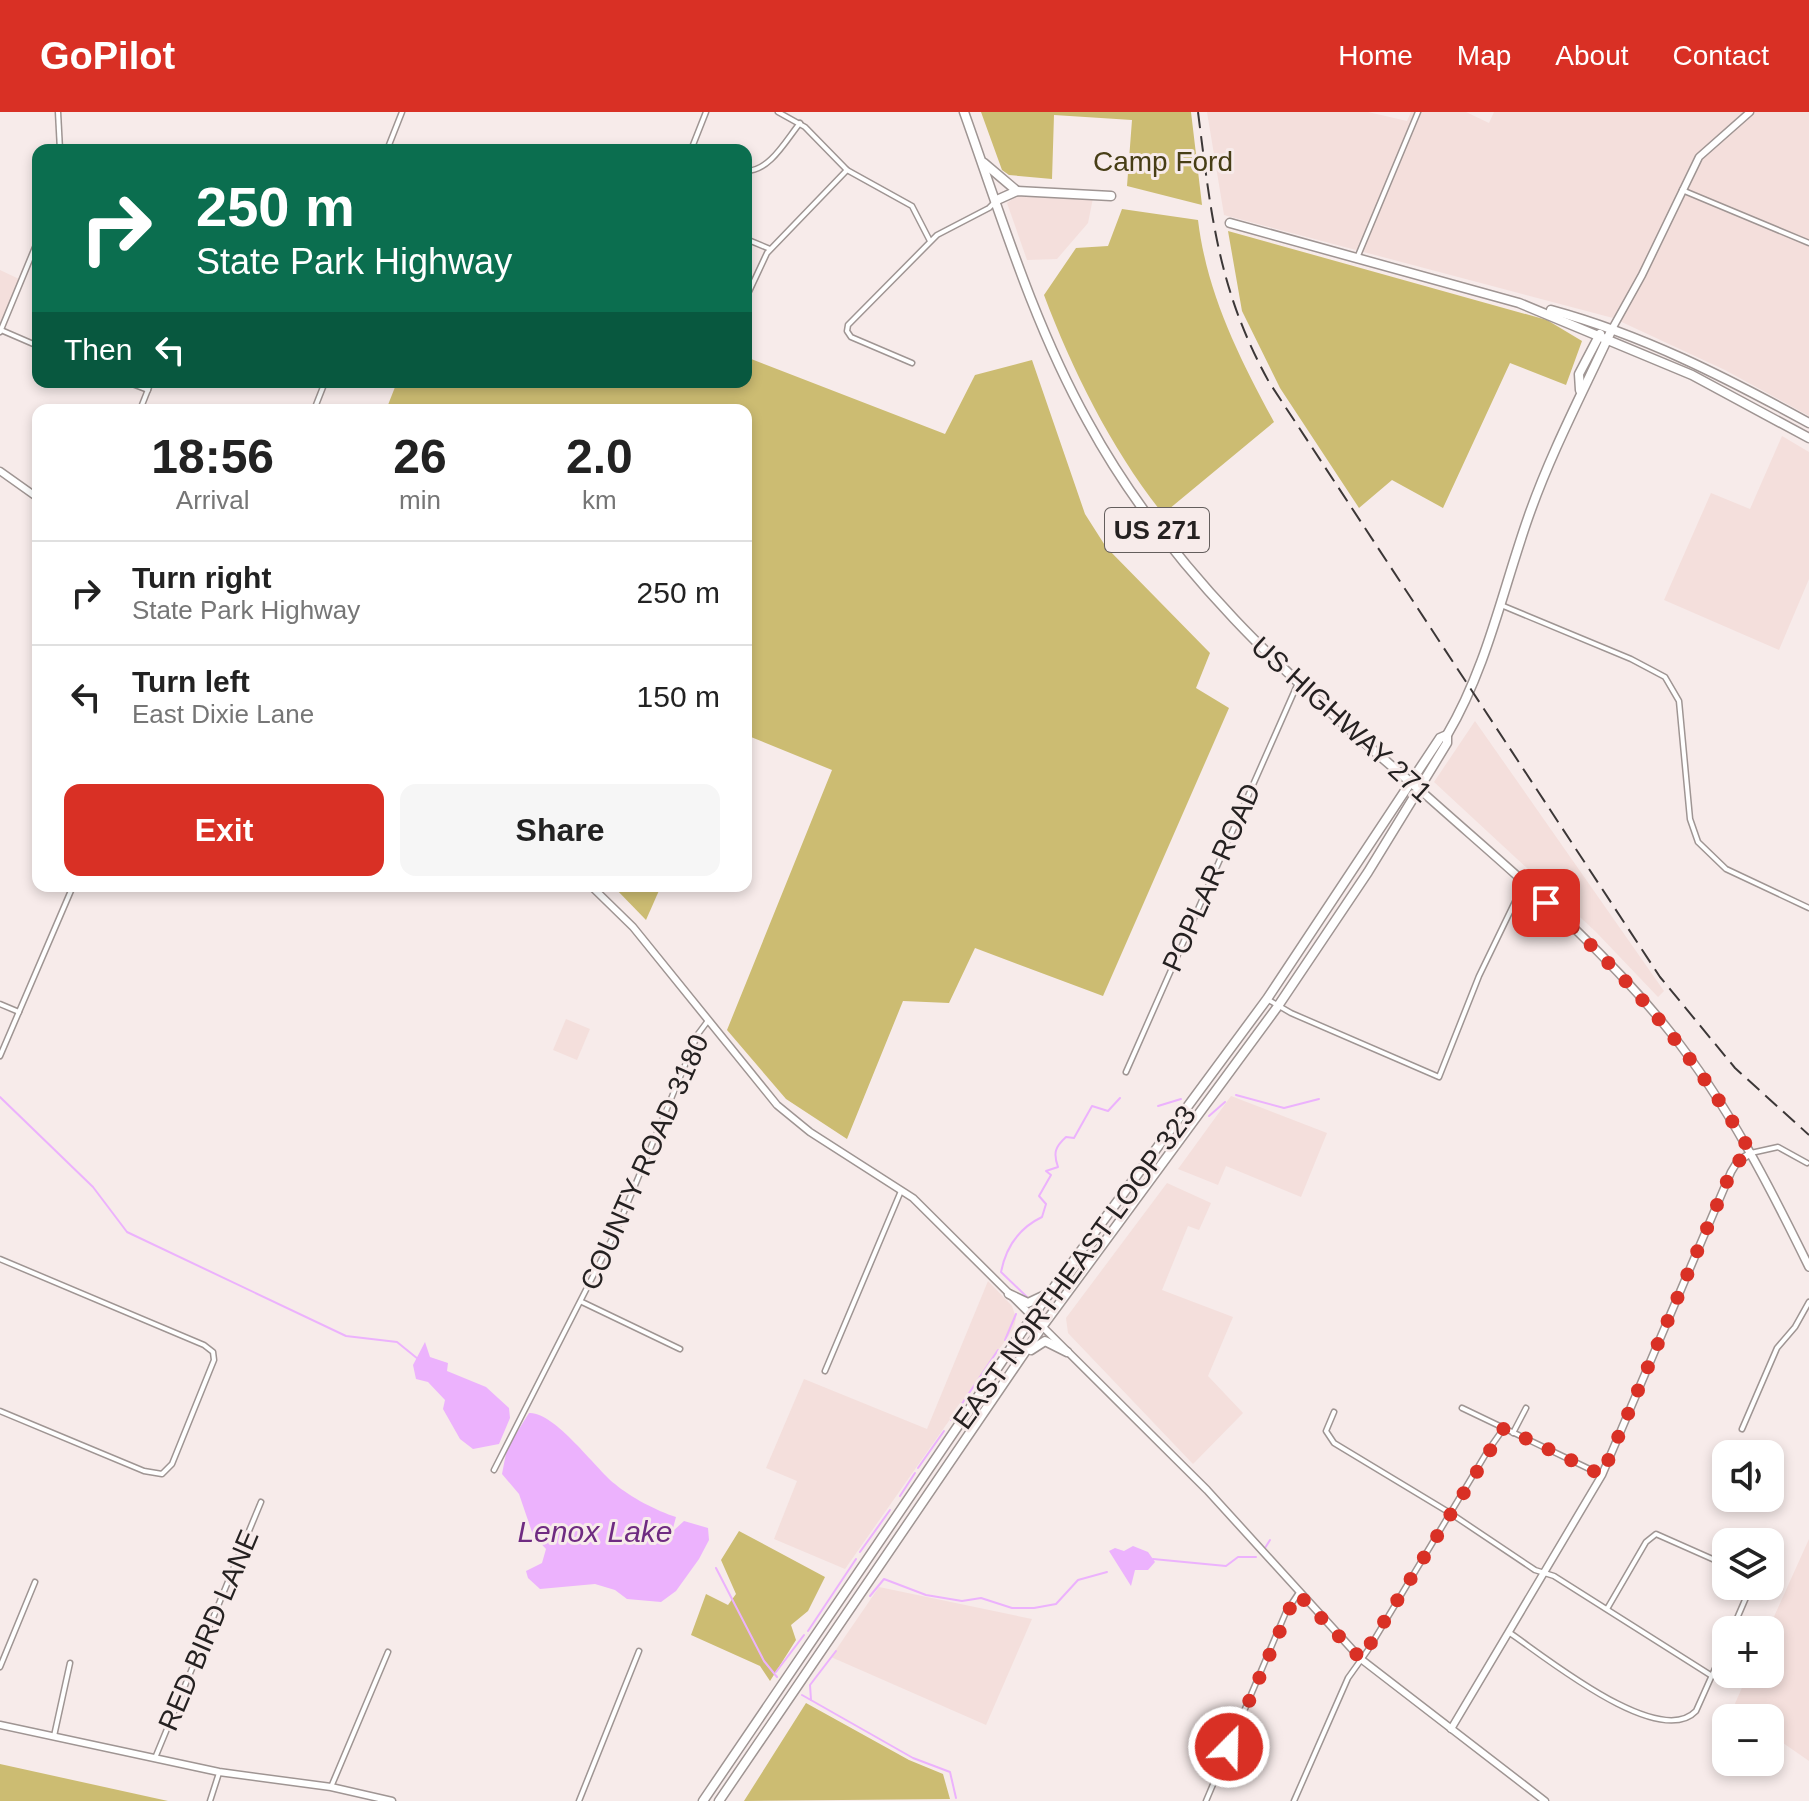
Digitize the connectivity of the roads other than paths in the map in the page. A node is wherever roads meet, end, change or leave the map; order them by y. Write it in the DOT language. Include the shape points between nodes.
graph roads {
  1 [pos="58,112"];
  2 [pos="402,112"];
  3 [pos="706,112"];
  4 [pos="778,112"];
  5 [pos="964,112"];
  6 [pos="1418,112"];
  7 [pos="1750,112"];
  8 [pos="800,123"];
  9 [pos="60,144"];
  10 [pos="389,144"];
  11 [pos="693,144"];
  12 [pos="982,161"];
  13 [pos="752,170"];
  14 [pos="847,170"];
  15 [pos="1682,190"];
  16 [pos="1017,191"];
  17 [pos="1111,196"];
  18 [pos="997,200"];
  19 [pos="1001,216"];
  20 [pos="1230,223"];
  21 [pos="930,241"];
  22 [pos="752,242"];
  23 [pos="1809,243"];
  24 [pos="770,249"];
  25 [pos="32,254"];
  26 [pos="1357,258"];
  27 [pos="752,286"];
  28 [pos="1519,303"];
  29 [pos="1612,329"];
  30 [pos="0,331"];
  31 [pos="1596,336"];
  32 [pos="1606,340"];
  33 [pos="32,344"];
  34 [pos="912,363"];
  35 [pos="1714,371"];
  36 [pos="1708,383"];
  37 [pos="143,388"];
  38 [pos="148,390"];
  39 [pos="1580,391"];
  40 [pos="142,404"];
  41 [pos="1809,423"];
  42 [pos="1809,438"];
  43 [pos="0,471"];
  44 [pos="32,494"];
  45 [pos="1501,605"];
  46 [pos="1298,683"];
  47 [pos="1415,786"];
  48 [pos="1357,865"];
  49 [pos="1368,872"];
  50 [pos="1524,883"];
  51 [pos="70,892"];
  52 [pos="597,892"];
  53 [pos="1809,908"];
  54 [pos="1316,927"];
  55 [pos="1327,935"];
  56 [pos="1267,999"];
  57 [pos="0,1004"];
  58 [pos="1278,1006"];
  59 [pos="19,1012"];
  60 [pos="707,1022"];
  61 [pos="1241,1036"];
  62 [pos="1252,1044"];
  63 [pos="0,1056"];
  64 [pos="1126,1072"];
  65 [pos="1181,1118"];
  66 [pos="1191,1126"];
  67 [pos="1751,1153"];
  68 [pos="1807,1163"];
  69 [pos="902,1189"];
  70 [pos="1093,1233"];
  71 [pos="1104,1242"];
  72 [pos="0,1259"];
  73 [pos="1809,1267"];
  74 [pos="1052,1290"];
  75 [pos="1009,1294"];
  76 [pos="582,1302"];
  77 [pos="1809,1302"];
  78 [pos="1032,1317"];
  79 [pos="1042,1327"];
  80 [pos="680,1349"];
  81 [pos="1067,1352"];
  82 [pos="1019,1362"];
  83 [pos="825,1371"];
  84 [pos="977,1400"];
  85 [pos="988,1407"];
  86 [pos="1462,1408"];
  87 [pos="1526,1408"];
  88 [pos="0,1411"];
  89 [pos="1334,1412"];
  90 [pos="1504,1428"];
  91 [pos="1742,1429"];
  92 [pos="1513,1433"];
  93 [pos="494,1470"];
  94 [pos="1602,1475"];
  95 [pos="261,1502"];
  96 [pos="904,1506"];
  97 [pos="915,1513"];
  98 [pos="1450,1513"];
  99 [pos="1712,1559"];
  100 [pos="1545,1571"];
  101 [pos="35,1582"];
  102 [pos="848,1589"];
  103 [pos="1298,1594"];
  104 [pos="859,1597"];
  105 [pos="1607,1609"];
  106 [pos="1510,1633"];
  107 [pos="639,1651"];
  108 [pos="388,1652"];
  109 [pos="1361,1659"];
  110 [pos="70,1663"];
  111 [pos="0,1667"];
  112 [pos="1712,1676"];
  113 [pos="0,1725"];
  114 [pos="1451,1729"];
  115 [pos="54,1736"];
  116 [pos="155,1758"];
  117 [pos="219,1772"];
  118 [pos="331,1787"];
  119 [pos="210,1801"];
  120 [pos="391,1801"];
  121 [pos="579,1801"];
  122 [pos="703,1801"];
  123 [pos="719,1801"];
  124 [pos="1206,1801"];
  125 [pos="1294,1801"];
  126 [pos="1545,1801"];
  1 -- 9 [label="street"];
  2 -- 10 [label="street"];
  3 -- 11 [label="street"];
  4 -- 8 [label="street"];
  5 -- 12 [label="highway, US HIGHWAY 271 / US 271"];
  6 -- 26 [label="street"];
  7 -- 15 [label="main road" via="1703,152"];
  8 -- 13 [label="street" via="768,162"];
  8 -- 14 [label="street"];
  12 -- 16 [label="highway"];
  12 -- 18 [label="highway, US HIGHWAY 271 / US 271"];
  14 -- 21 [label="street" via="916,210"];
  14 -- 24 [label="street"];
  15 -- 23 [label="street"];
  15 -- 29 [label="main road"];
  16 -- 17 [label="highway"];
  16 -- 18 [label="highway"];
  16 -- 19 [label="highway" via="1007,199"];
  18 -- 19 [label="highway, US HIGHWAY 271 / US 271"];
  18 -- 21 [label="street"];
  19 -- 46 [label="highway, US HIGHWAY 271 / US 271" via="1058,363 1121,479 1206,591"];
  20 -- 26 [label="highway"];
  21 -- 34 [label="street" via="848,325 847,332 855,339"];
  22 -- 24 [label="street"];
  24 -- 27 [label="street"];
  25 -- 30 [label="street"];
  26 -- 28 [label="highway"];
  28 -- 29 [label="highway"];
  28 -- 31 [label="highway"];
  29 -- 31 [label="highway"];
  29 -- 32 [label="highway, EAST NORTHEAST LOOP 323"];
  29 -- 35 [label="highway"];
  30 -- 33 [label="street"];
  31 -- 32 [label="highway"];
  31 -- 39 [label="highway, EAST NORTHEAST LOOP 323" via="1579,374"];
  32 -- 36 [label="highway"];
  32 -- 39 [label="highway, EAST NORTHEAST LOOP 323"];
  35 -- 36 [label="highway"];
  35 -- 41 [label="highway"];
  36 -- 42 [label="highway"];
  37 -- 38 [label="street"];
  38 -- 40 [label="street"];
  39 -- 45 [label="highway, EAST NORTHEAST LOOP 323" via="1531,509"];
  43 -- 44 [label="main road"];
  45 -- 47 [label="highway, EAST NORTHEAST LOOP 323" via="1447,743"];
  45 -- 53 [label="street" via="1665,677 1679,701 1690,819 1698,842 1726,869"];
  46 -- 47 [label="highway, US HIGHWAY 271 / US 271"];
  46 -- 64 [label="street, POPLAR ROAD"];
  47 -- 48 [label="highway, EAST NORTHEAST LOOP 323"];
  47 -- 49 [label="highway, EAST NORTHEAST LOOP 323"];
  47 -- 50 [label="main road, US HIGHWAY 271 / US 271"];
  48 -- 49 [label="highway"];
  48 -- 54 [label="highway, EAST NORTHEAST LOOP 323"];
  49 -- 55 [label="highway, EAST NORTHEAST LOOP 323"];
  50 -- 58 [label="street" via="1439,1077"];
  50 -- 67 [label="main road, US HIGHWAY 271 / US 271" via="1597,949 1659,1017 1719,1098"];
  51 -- 59 [label="street"];
  52 -- 60 [label="main road" via="633,927"];
  54 -- 55 [label="highway"];
  54 -- 56 [label="highway, EAST NORTHEAST LOOP 323"];
  55 -- 58 [label="highway, EAST NORTHEAST LOOP 323"];
  56 -- 58 [label="street"];
  56 -- 61 [label="highway, EAST NORTHEAST LOOP 323"];
  57 -- 59 [label="street"];
  58 -- 62 [label="highway, EAST NORTHEAST LOOP 323"];
  59 -- 63 [label="street"];
  60 -- 69 [label="main road" via="784,1112"];
  60 -- 76 [label="street, COUNTY ROAD 3180"];
  61 -- 62 [label="highway"];
  61 -- 65 [label="highway, EAST NORTHEAST LOOP 323"];
  62 -- 66 [label="highway, EAST NORTHEAST LOOP 323"];
  65 -- 66 [label="highway"];
  65 -- 70 [label="highway, EAST NORTHEAST LOOP 323"];
  66 -- 71 [label="highway, EAST NORTHEAST LOOP 323"];
  67 -- 68 [label="street" via="1784,1148"];
  67 -- 73 [label="main road, US HIGHWAY 271 / US 271"];
  67 -- 94 [label="main road" via="1731,1172"];
  69 -- 75 [label="main road"];
  69 -- 83 [label="street"];
  70 -- 71 [label="highway"];
  70 -- 74 [label="highway, EAST NORTHEAST LOOP 323"];
  71 -- 79 [label="highway, EAST NORTHEAST LOOP 323"];
  72 -- 88 [label="street" via="204,1345 214,1360 172,1464 162,1474"];
  74 -- 75 [label="highway" via="1031,1303"];
  74 -- 78 [label="highway, EAST NORTHEAST LOOP 323"];
  75 -- 78 [label="main road"];
  76 -- 80 [label="street, COUNTY ROAD 3180"];
  76 -- 93 [label="street, COUNTY ROAD 3180"];
  77 -- 91 [label="street" via="1777,1348"];
  78 -- 79 [label="main road"];
  78 -- 84 [label="highway, EAST NORTHEAST LOOP 323"];
  79 -- 81 [label="main road"];
  79 -- 82 [label="highway, EAST NORTHEAST LOOP 323"];
  81 -- 82 [label="highway" via="1043,1342"];
  81 -- 103 [label="main road" via="1207,1490"];
  82 -- 85 [label="highway, EAST NORTHEAST LOOP 323"];
  84 -- 85 [label="highway"];
  84 -- 96 [label="highway, EAST NORTHEAST LOOP 323"];
  85 -- 97 [label="highway, EAST NORTHEAST LOOP 323"];
  86 -- 90 [label="street"];
  87 -- 92 [label="street"];
  89 -- 98 [label="street" via="1326,1431 1330,1440"];
  90 -- 92 [label="street"];
  90 -- 98 [label="street"];
  92 -- 94 [label="street"];
  94 -- 100 [label="main road"];
  95 -- 116 [label="street, RED BIRD LANE"];
  96 -- 97 [label="highway"];
  96 -- 102 [label="highway, EAST NORTHEAST LOOP 323"];
  97 -- 104 [label="highway, EAST NORTHEAST LOOP 323"];
  98 -- 100 [label="street" via="1487,1541"];
  98 -- 109 [label="street"];
  99 -- 105 [label="street" via="1656,1534"];
  100 -- 105 [label="street"];
  100 -- 106 [label="main road"];
  101 -- 111 [label="street"];
  102 -- 104 [label="highway"];
  102 -- 122 [label="highway, EAST NORTHEAST LOOP 323"];
  103 -- 109 [label="main road"];
  103 -- 124 [label="street"];
  104 -- 123 [label="highway, EAST NORTHEAST LOOP 323"];
  105 -- 112 [label="street"];
  106 -- 112 [label="street" via="1635,1714 1691,1717"];
  106 -- 114 [label="main road"];
  107 -- 121 [label="street"];
  108 -- 118 [label="street"];
  109 -- 114 [label="main road"];
  109 -- 125 [label="street"];
  110 -- 115 [label="street"];
  113 -- 115 [label="main road"];
  114 -- 126 [label="main road"];
  115 -- 116 [label="main road"];
  116 -- 117 [label="main road"];
  117 -- 118 [label="main road"];
  117 -- 119 [label="street"];
  118 -- 120 [label="main road"];
}
